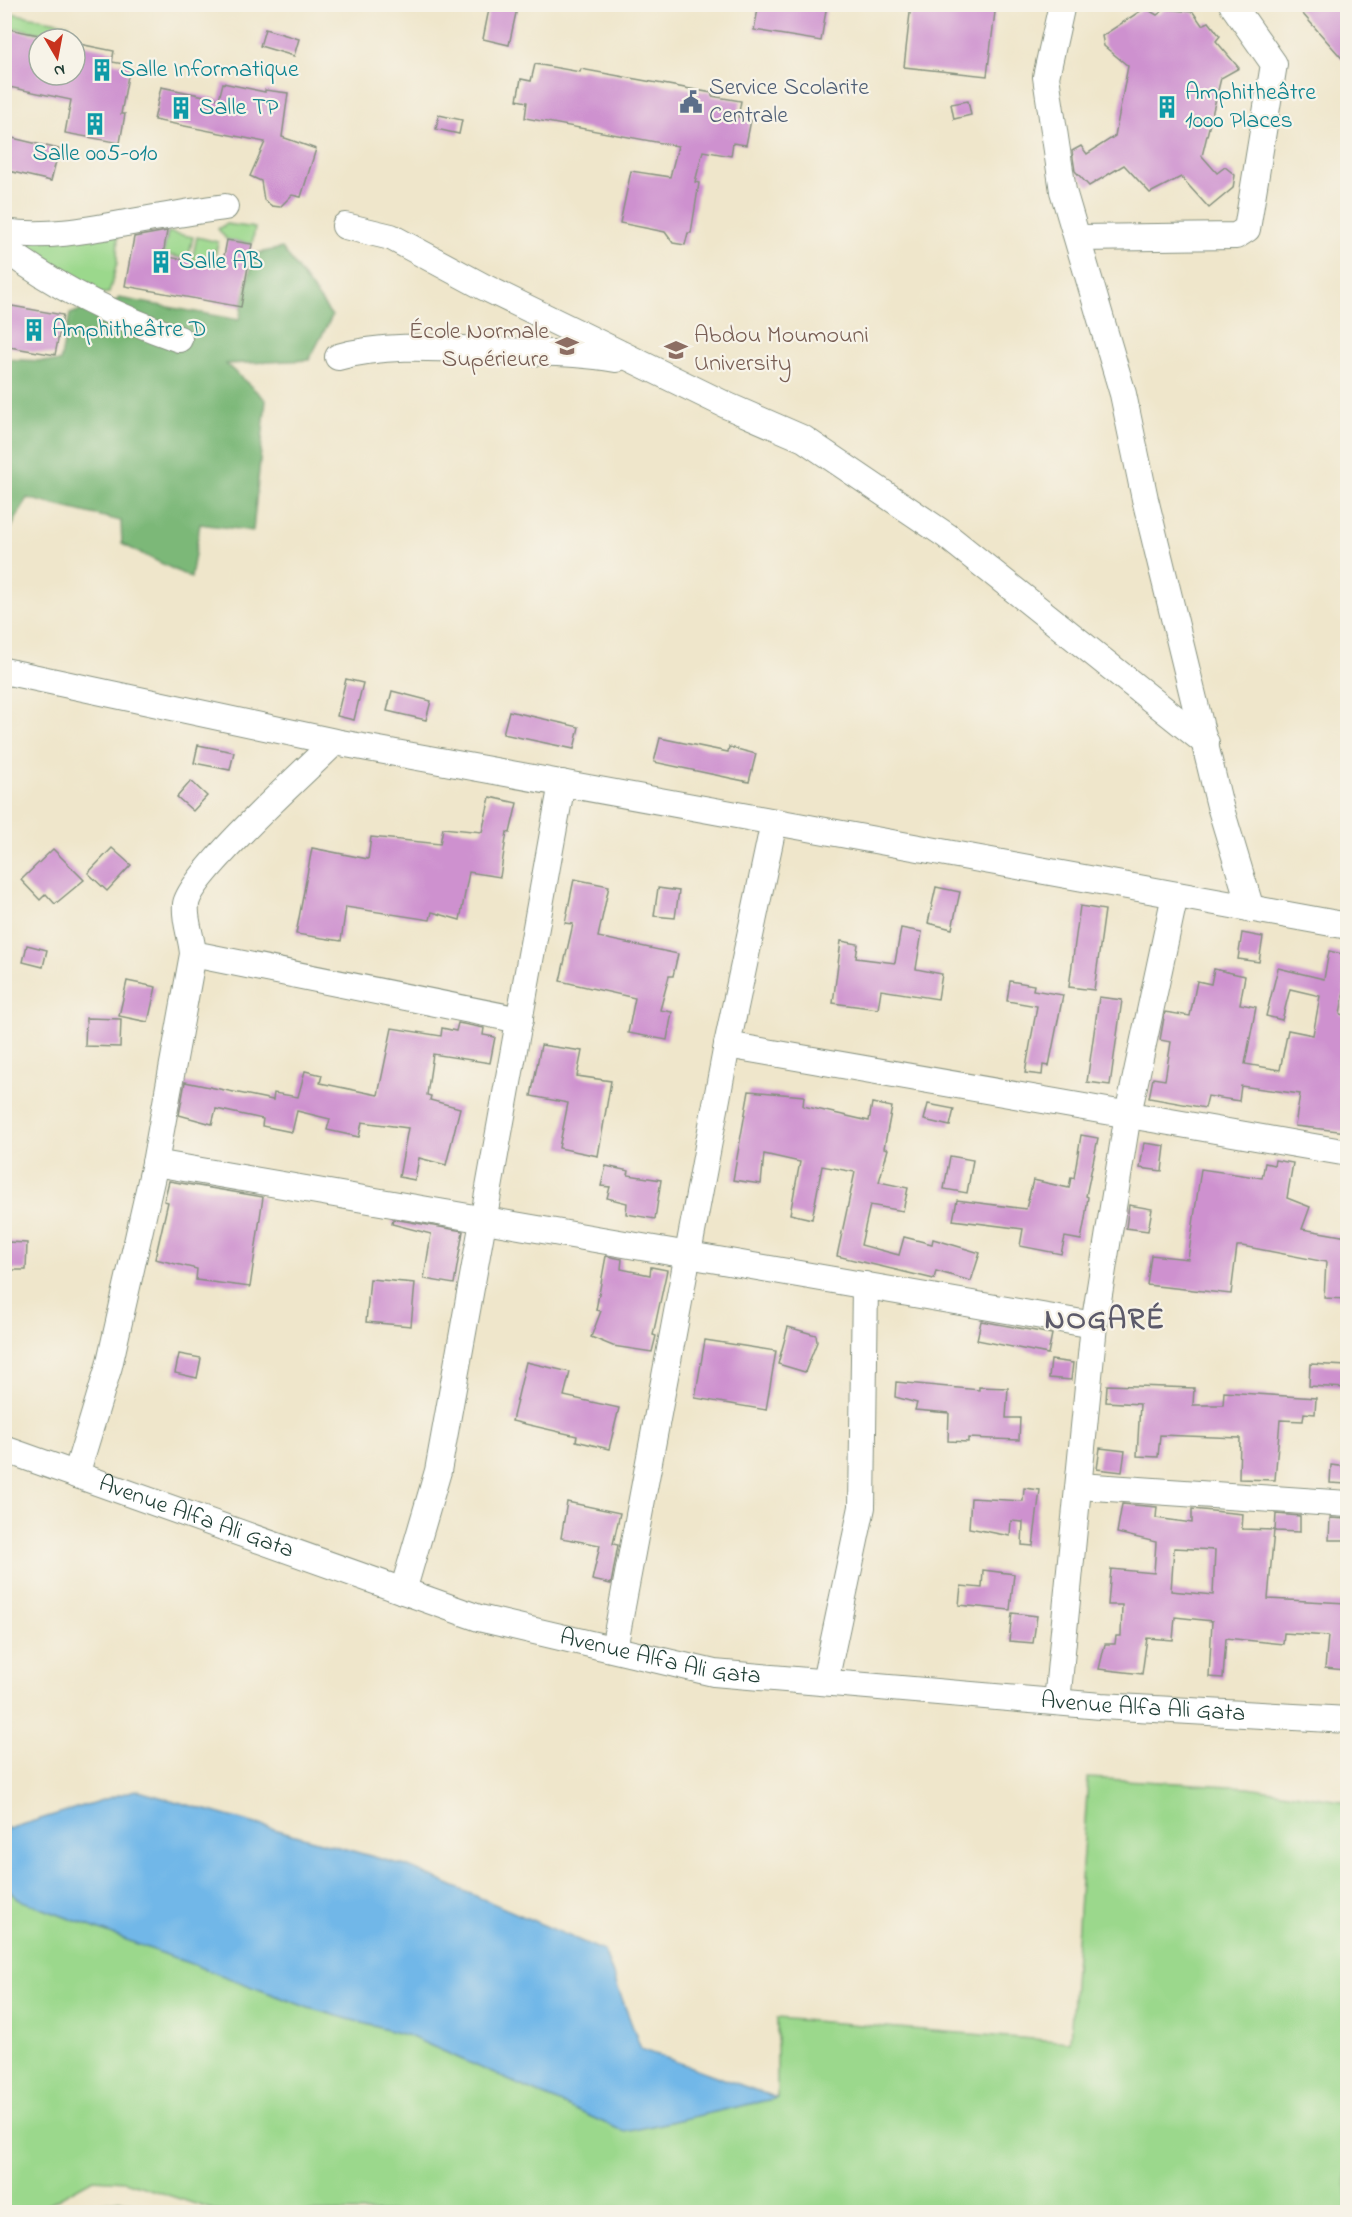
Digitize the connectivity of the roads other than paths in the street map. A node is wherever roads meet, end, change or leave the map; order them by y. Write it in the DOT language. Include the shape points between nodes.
graph roads {
  1 [pos="1062,4"];
  2 [pos="1232,4"];
  3 [pos="225,207"];
  4 [pos="345,226"];
  5 [pos="4,232"];
  6 [pos="1078,238"];
  7 [pos="4,248"];
  8 [pos="179,339"];
  9 [pos="338,357"];
  10 [pos="646,365"];
  11 [pos="4,671"];
  12 [pos="335,741"];
  13 [pos="1206,743"];
  14 [pos="562,783"];
  15 [pos="774,822"];
  16 [pos="1174,895"];
  17 [pos="1251,909"];
  18 [pos="1347,926"];
  19 [pos="193,954"];
  20 [pos="520,1020"];
  21 [pos="727,1045"];
  22 [pos="1128,1114"];
  23 [pos="1347,1153"];
  24 [pos="155,1163"];
  25 [pos="484,1219"];
  26 [pos="688,1253"];
  27 [pos="865,1286"];
  28 [pos="1094,1325"];
  29 [pos="4,1449"];
  30 [pos="76,1474"];
  31 [pos="1078,1486"];
  32 [pos="1347,1504"];
  33 [pos="403,1591"];
  34 [pos="614,1649"];
  35 [pos="825,1682"];
  36 [pos="1057,1702"];
  37 [pos="1347,1720"];
  1 -- 6 [label="street" via="1046,77 1063,191"];
  2 -- 6 [label="street" via="1274,64 1247,229 1236,236"];
  3 -- 5 [label="street" via="100,229 26,235"];
  4 -- 10 [label="street" via="390,237"];
  6 -- 13 [label="street" via="1123,394"];
  7 -- 8 [label="street" via="33,270 101,307"];
  9 -- 10 [label="street" via="361,350 446,348 582,353"];
  10 -- 13 [label="street" via="804,439 947,536"];
  11 -- 12 [label="street"];
  12 -- 14 [label="street"];
  12 -- 19 [label="street" via="263,809 194,887 186,902"];
  13 -- 17 [label="street"];
  14 -- 15 [label="street"];
  14 -- 20 [label="street"];
  15 -- 16 [label="street"];
  15 -- 21 [label="street"];
  16 -- 17 [label="street"];
  16 -- 22 [label="street"];
  17 -- 18 [label="street"];
  19 -- 20 [label="street"];
  19 -- 24 [label="street"];
  20 -- 25 [label="street"];
  21 -- 22 [label="street"];
  21 -- 26 [label="street"];
  22 -- 23 [label="street"];
  22 -- 28 [label="street"];
  24 -- 25 [label="street"];
  24 -- 30 [label="street" via="109,1366"];
  25 -- 26 [label="street"];
  25 -- 33 [label="street" via="438,1471"];
  26 -- 27 [label="street"];
  26 -- 34 [label="street"];
  27 -- 28 [label="street"];
  27 -- 35 [label="street" via="862,1507"];
  28 -- 31 [label="street"];
  29 -- 30 [label="street, Avenue Alfa Ali Gata"];
  30 -- 33 [label="street, Avenue Alfa Ali Gata"];
  31 -- 32 [label="street"];
  31 -- 36 [label="street"];
  33 -- 34 [label="street, Avenue Alfa Ali Gata" via="479,1618"];
  34 -- 35 [label="street, Avenue Alfa Ali Gata" via="714,1673"];
  35 -- 36 [label="street, Avenue Alfa Ali Gata"];
  36 -- 37 [label="street, Avenue Alfa Ali Gata"];
}
